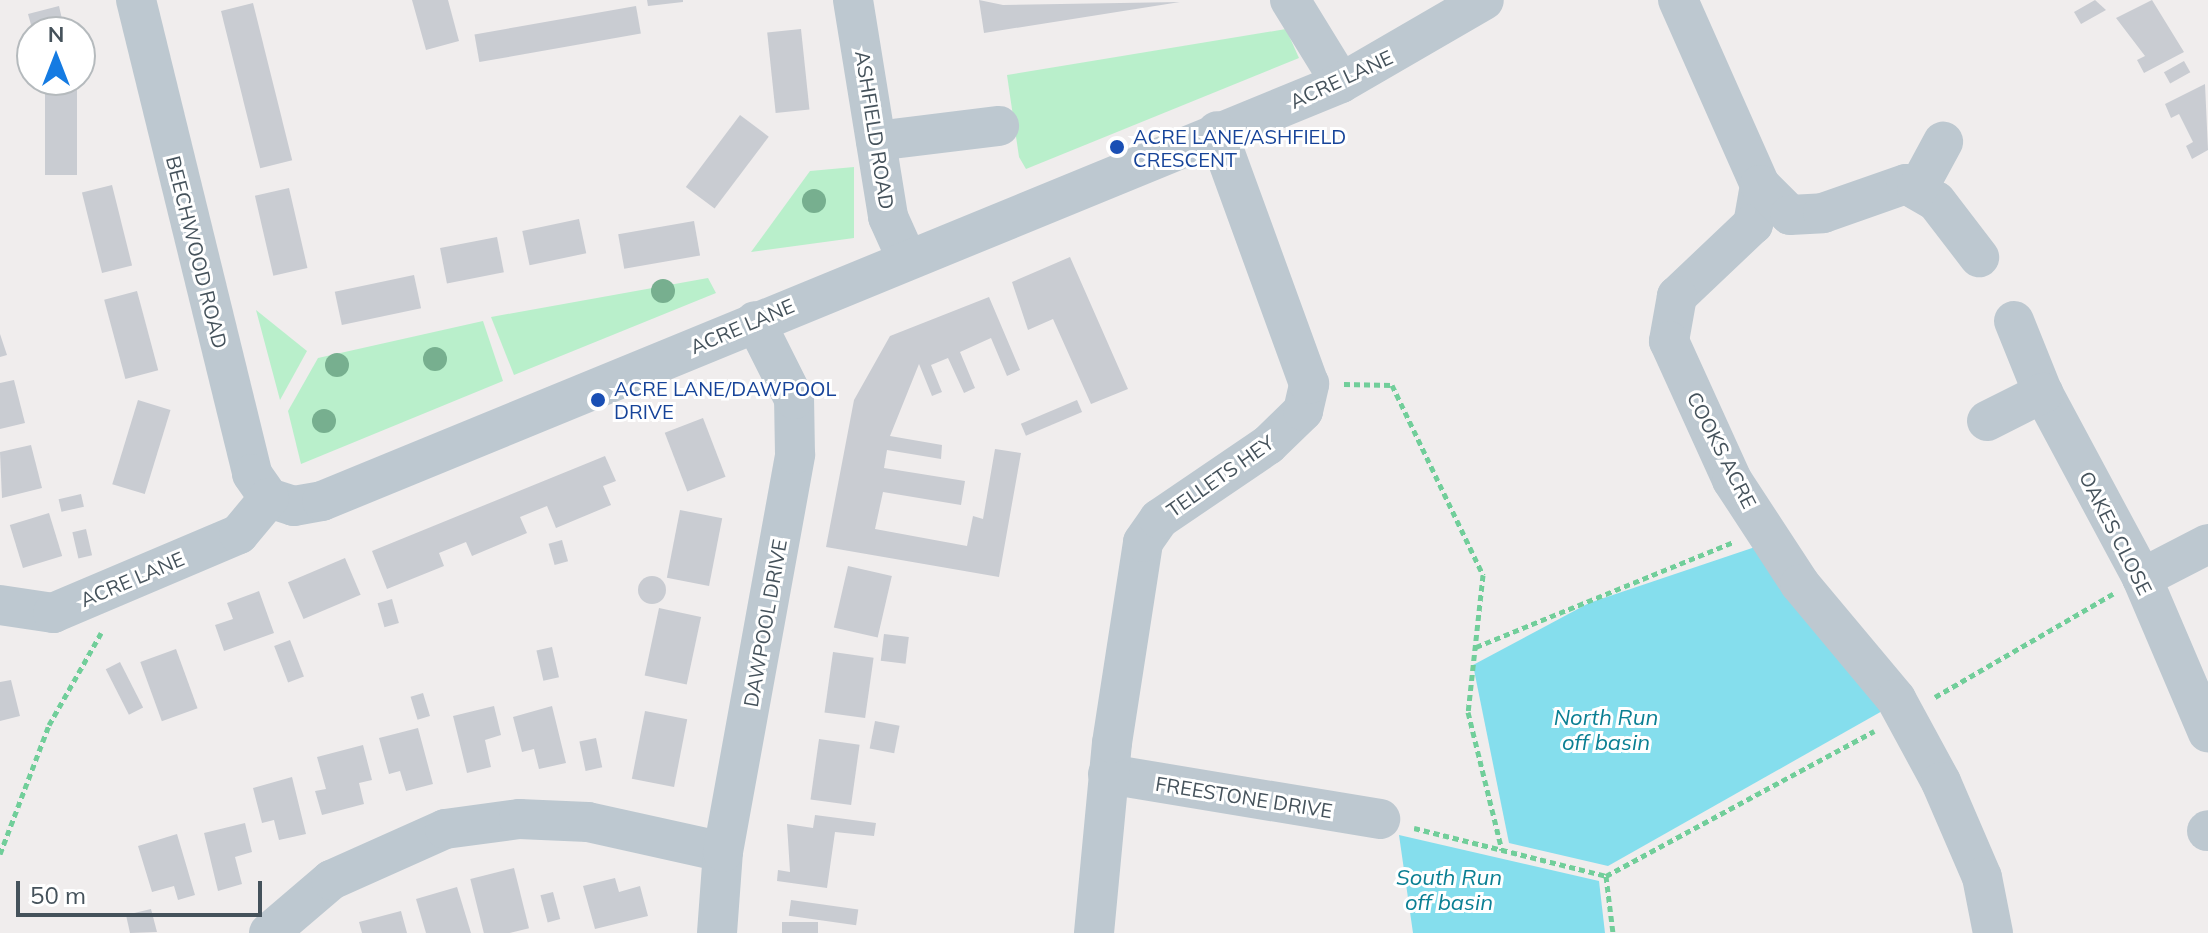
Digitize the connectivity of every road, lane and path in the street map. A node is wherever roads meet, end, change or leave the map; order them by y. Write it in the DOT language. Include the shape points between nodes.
graph roads {
  1 [pos="136,0"];
  2 [pos="853,0"];
  3 [pos="1290,0"];
  4 [pos="1484,0"];
  5 [pos="1678,0"];
  6 [pos="1341,83"];
  7 [pos="999,126"];
  8 [pos="1217,131"];
  9 [pos="876,141"];
  10 [pos="1943,142"];
  11 [pos="1760,185"];
  12 [pos="1917,190"];
  13 [pos="906,257"];
  14 [pos="1979,257"];
  15 [pos="755,321"];
  16 [pos="2014,321"];
  17 [pos="1309,384"];
  18 [pos="2043,393"];
  19 [pos="1987,421"];
  20 [pos="269,498"];
  21 [pos="1764,531"];
  22 [pos="2208,544"];
  23 [pos="2142,578"];
  24 [pos="131,581"];
  25 [pos="0,605"];
  26 [pos="1475,648"];
  27 [pos="1904,715"];
  28 [pos="2208,733"];
  29 [pos="1108,774"];
  30 [pos="1380,819"];
  31 [pos="1502,850"];
  32 [pos="723,852"];
  33 [pos="0,854"];
  34 [pos="1606,876"];
  35 [pos="269,933"];
  36 [pos="717,933"];
  37 [pos="1094,933"];
  38 [pos="1613,933"];
  39 [pos="1993,933"];
  1 -- 20 [label="street, BEECHWOOD ROAD" via="252,474"];
  2 -- 9 [label="street, ASHFIELD ROAD"];
  3 -- 6 [label="street"];
  4 -- 6 [label="street, ACRE LANE"];
  5 -- 11 [label="street"];
  6 -- 8 [label="street, ACRE LANE"];
  7 -- 9 [label="street"];
  8 -- 13 [label="street, ACRE LANE"];
  8 -- 17 [label="street"];
  9 -- 13 [label="street, ASHFIELD ROAD" via="888,217"];
  10 -- 12 [label="street"];
  11 -- 12 [label="street" via="1790,215 1823,213 1906,184"];
  11 -- 21 [label="street, COOKS ACRE" via="1753,224 1677,296 1669,341 1732,480"];
  12 -- 14 [label="street" via="1936,201"];
  13 -- 15 [label="street, ACRE LANE"];
  15 -- 20 [label="street, ACRE LANE" via="322,501 294,506"];
  15 -- 32 [label="street, DAWPOOL DRIVE" via="794,399 795,454"];
  16 -- 18 [label="street, OAKES CLOSE"];
  17 -- 26 [label="path" via="1392,385 1483,575"];
  17 -- 29 [label="street, TELLETS HEY" via="1303,411 1268,445 1159,519 1143,542"];
  18 -- 19 [label="street"];
  18 -- 23 [label="street, OAKES CLOSE"];
  20 -- 24 [label="street, ACRE LANE" via="239,534"];
  21 -- 26 [label="path"];
  21 -- 27 [label="street, COOKS ACRE"];
  22 -- 23 [label="street"];
  23 -- 27 [label="path"];
  23 -- 28 [label="street, OAKES CLOSE"];
  24 -- 25 [label="street, ACRE LANE" via="53,613"];
  24 -- 33 [label="path" via="49,725"];
  26 -- 31 [label="path" via="1468,712"];
  27 -- 34 [label="path"];
  27 -- 39 [label="street, COOKS ACRE" via="1971,849"];
  29 -- 30 [label="street, FREESTONE DRIVE"];
  29 -- 37 [label="street, TELLETS HEY"];
  30 -- 31 [label="path"];
  31 -- 34 [label="path"];
  32 -- 35 [label="street" via="588,822 445,829 331,880"];
  32 -- 36 [label="street, DAWPOOL DRIVE"];
  34 -- 38 [label="path"];
}
